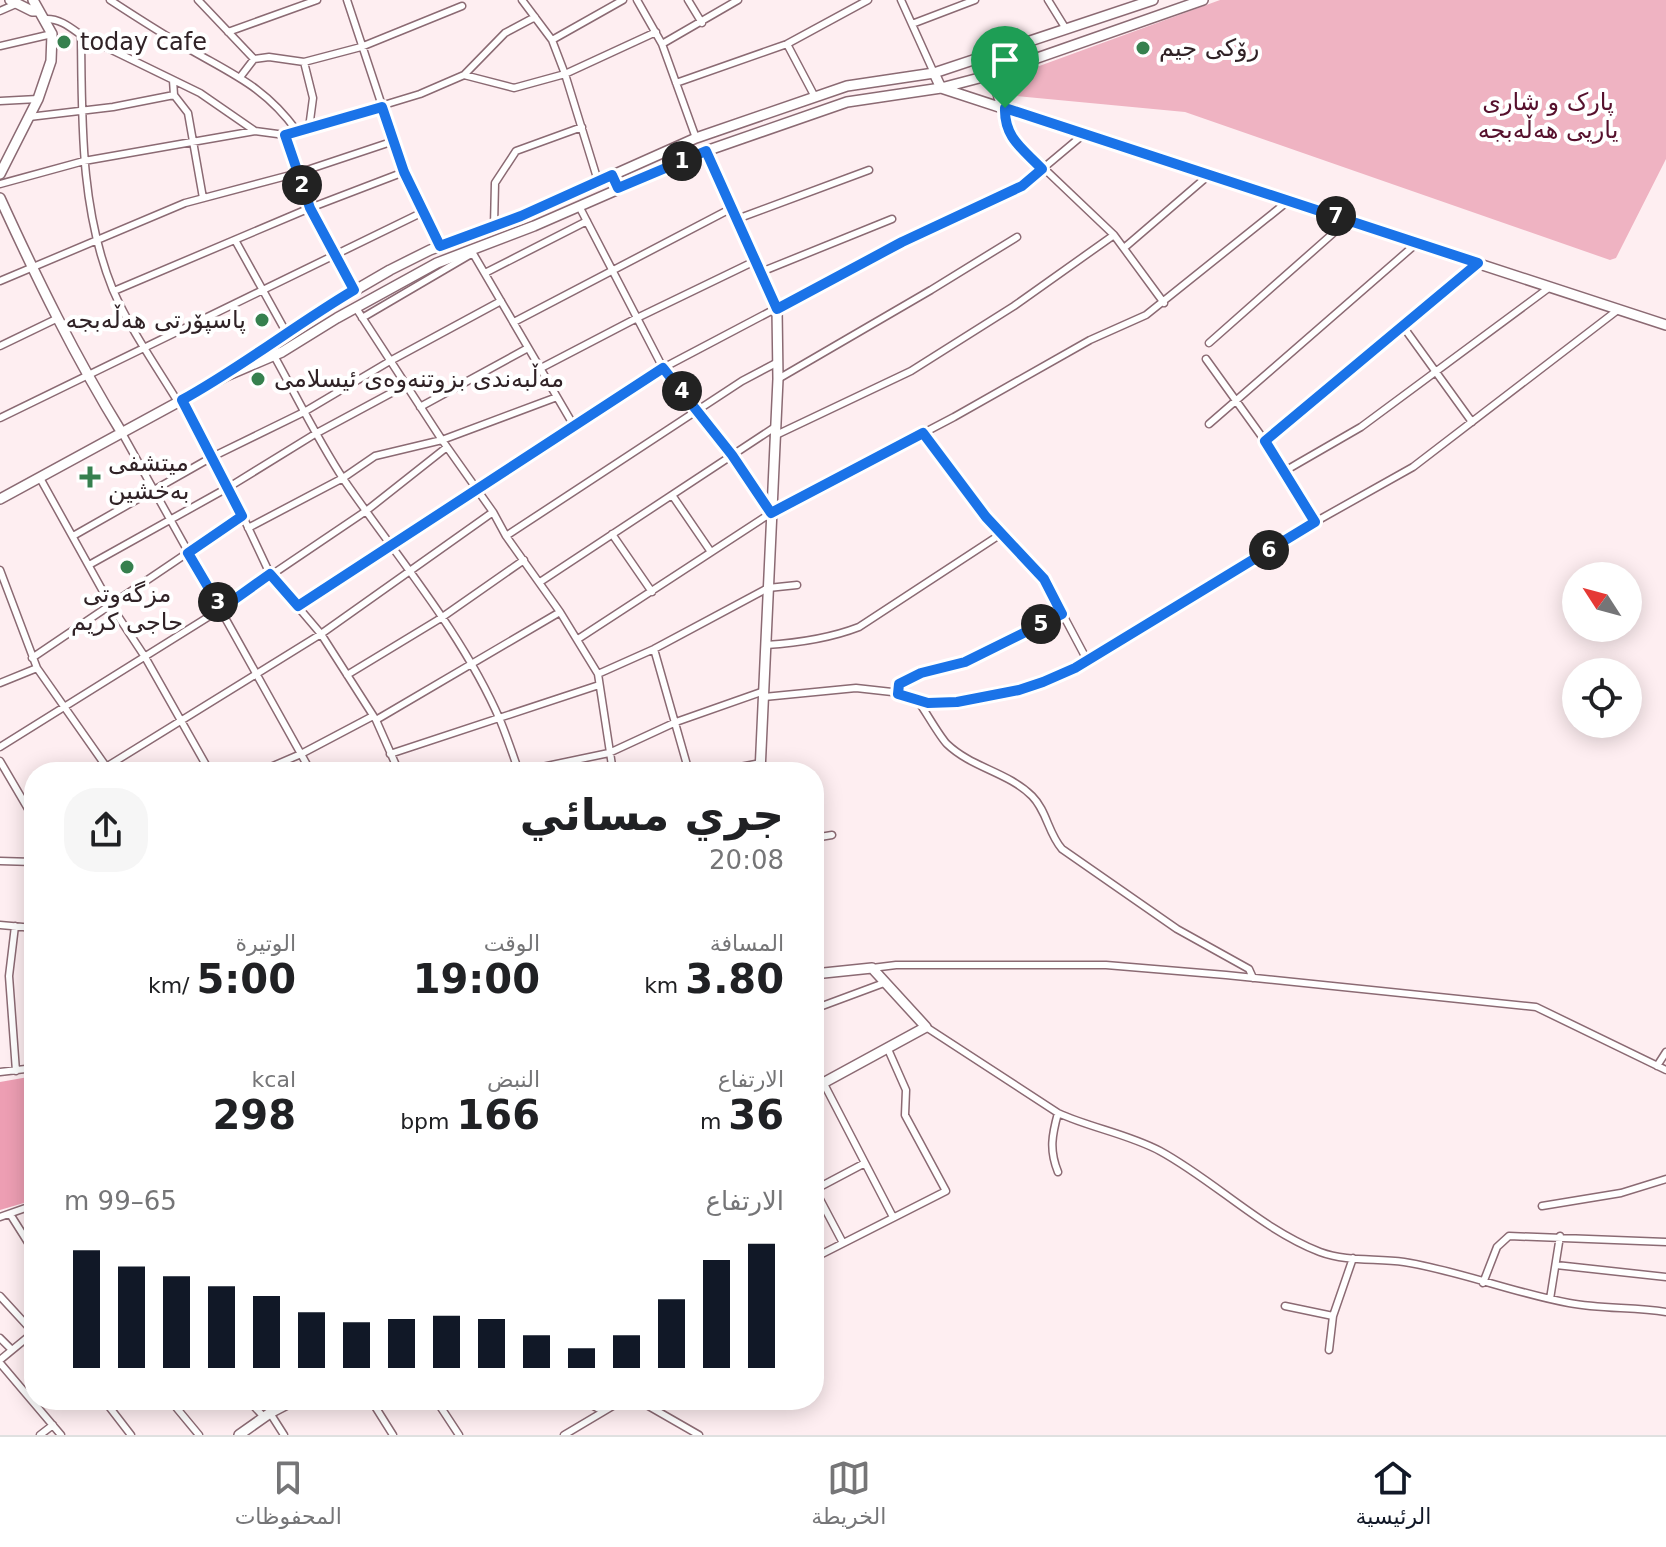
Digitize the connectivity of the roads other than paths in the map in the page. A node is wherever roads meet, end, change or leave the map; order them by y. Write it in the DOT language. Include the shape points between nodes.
graph roads {
  1 [pos="33,0"];
  2 [pos="110,0"];
  3 [pos="198,0"];
  4 [pos="317,0"];
  5 [pos="347,0"];
  6 [pos="522,0"];
  7 [pos="623,0"];
  8 [pos="637,0"];
  9 [pos="688,0"];
  10 [pos="738,0"];
  11 [pos="868,0"];
  12 [pos="901,0"];
  13 [pos="975,0"];
  14 [pos="1048,0"];
  15 [pos="1153,0"];
  16 [pos="1203,0"];
  17 [pos="13,2"];
  18 [pos="462,6"];
  19 [pos="0,11"];
  20 [pos="42,15"];
  21 [pos="535,17"];
  22 [pos="702,23"];
  23 [pos="912,24"];
  24 [pos="1066,29"];
  25 [pos="228,32"];
  26 [pos="656,32"];
  27 [pos="52,34"];
  28 [pos="81,35"];
  29 [pos="552,40"];
  30 [pos="662,44"];
  31 [pos="787,44"];
  32 [pos="0,46"];
  33 [pos="361,47"];
  34 [pos="254,59"];
  35 [pos="304,62"];
  36 [pos="1001,71"];
  37 [pos="934,73"];
  38 [pos="565,74"];
  39 [pos="464,75"];
  40 [pos="241,76"];
  41 [pos="173,80"];
  42 [pos="676,83"];
  43 [pos="941,88"];
  44 [pos="174,95"];
  45 [pos="815,97"];
  46 [pos="38,99"];
  47 [pos="0,101"];
  48 [pos="382,107"];
  49 [pos="1005,108"];
  50 [pos="82,110"];
  51 [pos="29,117"];
  52 [pos="582,127"];
  53 [pos="309,128"];
  54 [pos="255,131"];
  55 [pos="297,131"];
  56 [pos="1084,134"];
  57 [pos="285,135"];
  58 [pos="696,138"];
  59 [pos="394,141"];
  60 [pos="192,142"];
  61 [pos="706,151"];
  62 [pos="84,161"];
  63 [pos="1042,169"];
  64 [pos="869,170"];
  65 [pos="404,172"];
  66 [pos="298,173"];
  67 [pos="0,174"];
  68 [pos="612,175"];
  69 [pos="1209,175"];
  70 [pos="598,181"];
  71 [pos="0,184"];
  72 [pos="618,188"];
  73 [pos="0,198"];
  74 [pos="203,198"];
  75 [pos="1288,202"];
  76 [pos="579,206"];
  77 [pos="310,208"];
  78 [pos="732,208"];
  79 [pos="423,212"];
  80 [pos="737,219"];
  81 [pos="892,219"];
  82 [pos="1348,220"];
  83 [pos="587,221"];
  84 [pos="494,226"];
  85 [pos="1114,235"];
  86 [pos="1017,237"];
  87 [pos="235,240"];
  88 [pos="96,241"];
  89 [pos="1417,243"];
  90 [pos="440,246"];
  91 [pos="1124,248"];
  92 [pos="472,252"];
  93 [pos="334,255"];
  94 [pos="756,261"];
  95 [pos="1478,263"];
  96 [pos="32,269"];
  97 [pos="612,270"];
  98 [pos="761,272"];
  99 [pos="485,273"];
  100 [pos="0,281"];
  101 [pos="1551,286"];
  102 [pos="261,289"];
  103 [pos="354,290"];
  104 [pos="114,291"];
  105 [pos="501,301"];
  106 [pos="1164,303"];
  107 [pos="356,308"];
  108 [pos="777,309"];
  109 [pos="1619,309"];
  110 [pos="362,318"];
  111 [pos="637,318"];
  112 [pos="56,319"];
  113 [pos="514,322"];
  114 [pos="1402,325"];
  115 [pos="1666,325"];
  116 [pos="286,332"];
  117 [pos="1209,343"];
  118 [pos="268,345"];
  119 [pos="0,346"];
  120 [pos="145,347"];
  121 [pos="528,348"];
  122 [pos="274,355"];
  123 [pos="1206,359"];
  124 [pos="390,361"];
  125 [pos="778,362"];
  126 [pos="541,368"];
  127 [pos="663,368"];
  128 [pos="1437,373"];
  129 [pos="86,376"];
  130 [pos="226,376"];
  131 [pos="778,379"];
  132 [pos="406,385"];
  133 [pos="557,397"];
  134 [pos="1237,400"];
  135 [pos="180,401"];
  136 [pos="0,407"];
  137 [pos="420,407"];
  138 [pos="697,410"];
  139 [pos="304,412"];
  140 [pos="2,417"];
  141 [pos="1472,422"];
  142 [pos="1209,424"];
  143 [pos="574,426"];
  144 [pos="775,432"];
  145 [pos="122,433"];
  146 [pos="923,433"];
  147 [pos="315,434"];
  148 [pos="442,440"];
  149 [pos="1265,441"];
  150 [pos="447,447"];
  151 [pos="732,455"];
  152 [pos="212,457"];
  153 [pos="1283,472"];
  154 [pos="40,478"];
  155 [pos="343,478"];
  156 [pos="229,487"];
  157 [pos="155,490"];
  158 [pos="477,490"];
  159 [pos="672,495"];
  160 [pos="0,499"];
  161 [pos="366,511"];
  162 [pos="493,512"];
  163 [pos="771,513"];
  164 [pos="242,516"];
  165 [pos="171,521"];
  166 [pos="1315,522"];
  167 [pos="248,528"];
  168 [pos="612,534"];
  169 [pos="1001,534"];
  170 [pos="73,536"];
  171 [pos="506,536"];
  172 [pos="393,547"];
  173 [pos="711,552"];
  174 [pos="188,553"];
  175 [pos="524,560"];
  176 [pos="89,565"];
  177 [pos="0,570"];
  178 [pos="410,573"];
  179 [pos="270,574"];
  180 [pos="540,582"];
  181 [pos="797,585"];
  182 [pos="768,588"];
  183 [pos="652,592"];
  184 [pos="110,604"];
  185 [pos="298,606"];
  186 [pos="221,609"];
  187 [pos="560,612"];
  188 [pos="1062,614"];
  189 [pos="441,618"];
  190 [pos="321,634"];
  191 [pos="578,639"];
  192 [pos="766,645"];
  193 [pos="654,649"];
  194 [pos="145,657"];
  195 [pos="32,658"];
  196 [pos="1087,660"];
  197 [pos="470,664"];
  198 [pos="37,668"];
  199 [pos="257,672"];
  200 [pos="598,674"];
  201 [pos="347,675"];
  202 [pos="0,683"];
  203 [pos="599,685"];
  204 [pos="764,694"];
  205 [pos="898,694"];
  206 [pos="916,698"];
  207 [pos="64,707"];
  208 [pos="374,718"];
  209 [pos="500,719"];
  210 [pos="182,720"];
  211 [pos="676,722"];
  212 [pos="0,747"];
  213 [pos="609,753"];
  214 [pos="301,754"];
  215 [pos="390,754"];
  216 [pos="0,761"];
  217 [pos="103,762"];
  218 [pos="119,762"];
  219 [pos="205,762"];
  220 [pos="282,762"];
  221 [pos="305,762"];
  222 [pos="394,762"];
  223 [pos="515,762"];
  224 [pos="566,762"];
  225 [pos="611,762"];
  226 [pos="686,762"];
  227 [pos="761,762"];
  228 [pos="24,802"];
  229 [pos="832,835"];
  230 [pos="824,836"];
  231 [pos="0,861"];
  232 [pos="24,862"];
  233 [pos="0,925"];
  234 [pos="15,926"];
  235 [pos="24,927"];
  236 [pos="872,968"];
  237 [pos="824,973"];
  238 [pos="0,976"];
  239 [pos="9,976"];
  240 [pos="1253,978"];
  241 [pos="884,983"];
  242 [pos="824,1005"];
  243 [pos="926,1027"];
  244 [pos="887,1047"];
  245 [pos="1666,1052"];
  246 [pos="1657,1066"];
  247 [pos="24,1070"];
  248 [pos="1666,1070"];
  249 [pos="16,1071"];
  250 [pos="0,1072"];
  251 [pos="824,1082"];
  252 [pos="824,1095"];
  253 [pos="1058,1113"];
  254 [pos="865,1163"];
  255 [pos="1058,1172"];
  256 [pos="1666,1179"];
  257 [pos="824,1184"];
  258 [pos="1542,1206"];
  259 [pos="824,1208"];
  260 [pos="24,1209"];
  261 [pos="10,1214"];
  262 [pos="0,1217"];
  263 [pos="893,1217"];
  264 [pos="24,1236"];
  265 [pos="1560,1236"];
  266 [pos="1666,1242"];
  267 [pos="843,1243"];
  268 [pos="824,1253"];
  269 [pos="1353,1258"];
  270 [pos="1556,1265"];
  271 [pos="1666,1277"];
  272 [pos="1483,1283"];
  273 [pos="0,1296"];
  274 [pos="1550,1299"];
  275 [pos="1285,1306"];
  276 [pos="1666,1312"];
  277 [pos="1333,1316"];
  278 [pos="24,1321"];
  279 [pos="0,1338"];
  280 [pos="24,1340"];
  281 [pos="12,1350"];
  282 [pos="1329,1350"];
  283 [pos="0,1362"];
  284 [pos="24,1389"];
  285 [pos="42,1410"];
  286 [pos="112,1410"];
  287 [pos="178,1410"];
  288 [pos="261,1410"];
  289 [pos="276,1410"];
  290 [pos="377,1410"];
  291 [pos="443,1410"];
  292 [pos="656,1410"];
  293 [pos="603,1411"];
  294 [pos="267,1415"];
  295 [pos="53,1425"];
  296 [pos="577,1426"];
  297 [pos="688,1428"];
  298 [pos="40,1435"];
  299 [pos="61,1435"];
  300 [pos="131,1435"];
  301 [pos="199,1435"];
  302 [pos="239,1435"];
  303 [pos="284,1435"];
  304 [pos="393,1435"];
  305 [pos="459,1435"];
  306 [pos="564,1435"];
  307 [pos="583,1435"];
  308 [pos="678,1435"];
  309 [pos="699,1435"];
  1 -- 20 [label="main road"];
  2 -- 40 [label="street"];
  3 -- 25 [label="street"];
  4 -- 25 [label="street"];
  5 -- 33 [label="street"];
  6 -- 21 [label="street"];
  7 -- 29 [label="street"];
  8 -- 26 [label="street"];
  9 -- 22 [label="street"];
  10 -- 22 [label="street"];
  11 -- 31 [label="street"];
  12 -- 23 [label="street"];
  13 -- 23 [label="street"];
  14 -- 24 [label="street"];
  15 -- 24 [label="main road"];
  16 -- 36 [label="main road"];
  17 -- 19 [label="street"];
  17 -- 20 [label="main road"];
  18 -- 33 [label="street"];
  20 -- 27 [label="main road"];
  20 -- 28 [label="street"];
  21 -- 29 [label="street"];
  21 -- 39 [label="street" via="505,33"];
  22 -- 30 [label="street"];
  23 -- 37 [label="street"];
  24 -- 37 [label="main road"];
  25 -- 34 [label="street"];
  26 -- 30 [label="street"];
  26 -- 38 [label="street"];
  27 -- 32 [label="street"];
  27 -- 46 [label="main road" via="51,61"];
  28 -- 41 [label="street"];
  28 -- 50 [label="street"];
  29 -- 38 [label="street"];
  30 -- 42 [label="street"];
  31 -- 42 [label="street"];
  31 -- 45 [label="street"];
  33 -- 35 [label="street"];
  33 -- 48 [label="street"];
  34 -- 35 [label="street"];
  34 -- 40 [label="street"];
  35 -- 53 [label="street" via="313,98"];
  36 -- 43 [label="main road"];
  36 -- 49 [label="main road" via="996,86"];
  37 -- 43 [label="main road"];
  37 -- 45 [label="main road" via="847,86"];
  38 -- 39 [label="street" via="514,88"];
  38 -- 52 [label="street"];
  39 -- 48 [label="street"];
  40 -- 55 [label="street"];
  41 -- 44 [label="street"];
  41 -- 54 [label="street"];
  42 -- 58 [label="street"];
  43 -- 49 [label="main road"];
  43 -- 61 [label="main road" via="847,102"];
  44 -- 50 [label="street"];
  44 -- 60 [label="street" via="188,113"];
  45 -- 58 [label="main road"];
  46 -- 47 [label="street"];
  46 -- 51 [label="main road"];
  48 -- 53 [label="street"];
  48 -- 59 [label="street"];
  49 -- 56 [label="main road"];
  49 -- 63 [label="street" via="1004,125"];
  50 -- 51 [label="street"];
  50 -- 62 [label="street"];
  51 -- 67 [label="main road"];
  52 -- 70 [label="street"];
  52 -- 84 [label="street" via="516,151 495,183"];
  53 -- 55 [label="street"];
  54 -- 57 [label="street"];
  54 -- 60 [label="street"];
  55 -- 57 [label="street"];
  56 -- 63 [label="street"];
  56 -- 69 [label="main road"];
  57 -- 66 [label="street"];
  58 -- 68 [label="main road"];
  59 -- 65 [label="street"];
  59 -- 66 [label="street"];
  60 -- 62 [label="street"];
  60 -- 74 [label="street"];
  61 -- 72 [label="main road"];
  61 -- 78 [label="main road"];
  62 -- 71 [label="street"];
  62 -- 88 [label="street"];
  63 -- 85 [label="street"];
  63 -- 108 [label="street" via="1022,186"];
  64 -- 80 [label="street"];
  65 -- 77 [label="street"];
  65 -- 79 [label="street"];
  66 -- 74 [label="street"];
  66 -- 77 [label="street"];
  68 -- 70 [label="main road"];
  68 -- 72 [label="main road"];
  69 -- 75 [label="main road"];
  69 -- 91 [label="street"];
  70 -- 84 [label="main road"];
  72 -- 76 [label="main road"];
  73 -- 96 [label="main road"];
  74 -- 88 [label="street"];
  75 -- 82 [label="main road"];
  75 -- 106 [label="street"];
  76 -- 83 [label="street"];
  76 -- 92 [label="main road"];
  77 -- 87 [label="street"];
  77 -- 93 [label="street"];
  78 -- 80 [label="main road"];
  78 -- 97 [label="street"];
  79 -- 90 [label="street"];
  79 -- 93 [label="street"];
  80 -- 94 [label="main road"];
  81 -- 98 [label="street"];
  82 -- 89 [label="main road"];
  82 -- 117 [label="street"];
  83 -- 97 [label="street"];
  83 -- 99 [label="street"];
  84 -- 90 [label="main road"];
  85 -- 91 [label="street"];
  85 -- 144 [label="street" via="911,371"];
  86 -- 131 [label="street"];
  87 -- 102 [label="street"];
  87 -- 104 [label="street"];
  88 -- 96 [label="street"];
  88 -- 104 [label="street"];
  89 -- 95 [label="main road"];
  89 -- 134 [label="street"];
  90 -- 103 [label="main road"];
  91 -- 106 [label="street"];
  92 -- 99 [label="street"];
  92 -- 107 [label="main road" via="437,263"];
  92 -- 110 [label="street"];
  93 -- 102 [label="street"];
  93 -- 103 [label="street"];
  94 -- 98 [label="main road"];
  94 -- 111 [label="street"];
  95 -- 101 [label="main road"];
  95 -- 114 [label="street"];
  96 -- 100 [label="street"];
  96 -- 112 [label="main road"];
  97 -- 111 [label="street"];
  97 -- 113 [label="street"];
  98 -- 108 [label="main road"];
  99 -- 105 [label="street"];
  101 -- 109 [label="main road"];
  101 -- 128 [label="street"];
  102 -- 116 [label="street"];
  102 -- 120 [label="street"];
  103 -- 116 [label="main road"];
  104 -- 120 [label="street"];
  105 -- 113 [label="street"];
  105 -- 124 [label="street"];
  106 -- 146 [label="street"];
  107 -- 110 [label="street"];
  107 -- 122 [label="main road"];
  108 -- 125 [label="main road"];
  108 -- 127 [label="street"];
  109 -- 115 [label="main road"];
  109 -- 141 [label="street"];
  110 -- 124 [label="street"];
  111 -- 126 [label="street"];
  111 -- 127 [label="street"];
  112 -- 119 [label="street"];
  112 -- 129 [label="main road"];
  113 -- 121 [label="street"];
  114 -- 128 [label="street"];
  114 -- 149 [label="street"];
  116 -- 118 [label="main road"];
  118 -- 122 [label="street"];
  118 -- 130 [label="main road"];
  120 -- 129 [label="street"];
  120 -- 135 [label="street"];
  121 -- 126 [label="street"];
  121 -- 137 [label="street"];
  122 -- 130 [label="main road"];
  122 -- 139 [label="street"];
  123 -- 134 [label="street"];
  124 -- 132 [label="street"];
  124 -- 139 [label="street"];
  125 -- 131 [label="main road"];
  125 -- 138 [label="street"];
  126 -- 133 [label="street"];
  127 -- 138 [label="street"];
  127 -- 143 [label="street"];
  128 -- 141 [label="street"];
  128 -- 153 [label="street" via="1361,427"];
  129 -- 140 [label="street"];
  129 -- 145 [label="main road"];
  130 -- 135 [label="main road"];
  131 -- 144 [label="main road"];
  132 -- 137 [label="street"];
  132 -- 147 [label="street"];
  133 -- 143 [label="street"];
  133 -- 148 [label="street"];
  134 -- 142 [label="street"];
  134 -- 149 [label="street"];
  135 -- 145 [label="main road"];
  135 -- 152 [label="street"];
  136 -- 140 [label="street"];
  137 -- 148 [label="street"];
  138 -- 151 [label="street"];
  138 -- 171 [label="street"];
  139 -- 147 [label="street"];
  139 -- 152 [label="street"];
  141 -- 166 [label="street" via="1413,467"];
  143 -- 158 [label="street"];
  144 -- 151 [label="street"];
  144 -- 163 [label="main road"];
  145 -- 154 [label="main road"];
  145 -- 157 [label="street"];
  146 -- 163 [label="street"];
  146 -- 169 [label="street"];
  147 -- 155 [label="street"];
  147 -- 156 [label="street"];
  148 -- 150 [label="street"];
  148 -- 155 [label="street" via="375,456"];
  149 -- 153 [label="street"];
  150 -- 158 [label="street"];
  150 -- 161 [label="street"];
  151 -- 159 [label="street"];
  151 -- 163 [label="street"];
  152 -- 156 [label="street"];
  152 -- 157 [label="street"];
  153 -- 166 [label="street"];
  154 -- 160 [label="main road"];
  154 -- 170 [label="street"];
  155 -- 161 [label="street"];
  155 -- 167 [label="street"];
  156 -- 164 [label="street"];
  156 -- 165 [label="street"];
  157 -- 165 [label="street"];
  157 -- 170 [label="street"];
  158 -- 162 [label="street"];
  158 -- 172 [label="street"];
  159 -- 168 [label="street"];
  159 -- 173 [label="street"];
  161 -- 172 [label="street"];
  161 -- 179 [label="street"];
  162 -- 171 [label="street"];
  162 -- 178 [label="street"];
  163 -- 173 [label="street"];
  163 -- 182 [label="main road"];
  164 -- 167 [label="street"];
  164 -- 174 [label="street"];
  165 -- 174 [label="street"];
  165 -- 176 [label="street"];
  166 -- 196 [label="street"];
  167 -- 179 [label="street"];
  168 -- 180 [label="street"];
  168 -- 183 [label="street"];
  169 -- 188 [label="street" via="1044,579"];
  169 -- 192 [label="street" via="859,627 811,641"];
  170 -- 176 [label="street"];
  171 -- 175 [label="street"];
  172 -- 178 [label="street"];
  172 -- 185 [label="street"];
  173 -- 183 [label="street"];
  174 -- 184 [label="street"];
  174 -- 186 [label="street"];
  175 -- 180 [label="street"];
  175 -- 189 [label="street"];
  176 -- 184 [label="street"];
  177 -- 195 [label="street"];
  178 -- 189 [label="street"];
  178 -- 190 [label="street"];
  179 -- 185 [label="street"];
  179 -- 186 [label="street"];
  180 -- 187 [label="street"];
  181 -- 182 [label="street"];
  182 -- 192 [label="main road"];
  182 -- 193 [label="street"];
  183 -- 191 [label="street"];
  184 -- 194 [label="street"];
  184 -- 195 [label="street"];
  185 -- 190 [label="street"];
  186 -- 194 [label="street"];
  186 -- 199 [label="street"];
  187 -- 191 [label="street"];
  187 -- 197 [label="street"];
  188 -- 196 [label="street"];
  188 -- 205 [label="street" via="965,662 907,678 899,684"];
  189 -- 197 [label="street"];
  189 -- 201 [label="street"];
  190 -- 199 [label="street"];
  190 -- 201 [label="street"];
  191 -- 200 [label="street"];
  192 -- 204 [label="main road"];
  193 -- 200 [label="street"];
  193 -- 211 [label="street"];
  194 -- 207 [label="street"];
  194 -- 210 [label="street"];
  195 -- 198 [label="street"];
  196 -- 206 [label="street" via="1043,682 997,695 939,703"];
  197 -- 208 [label="street"];
  197 -- 209 [label="street"];
  198 -- 202 [label="street"];
  198 -- 207 [label="street"];
  199 -- 210 [label="street"];
  199 -- 214 [label="street"];
  200 -- 203 [label="street"];
  201 -- 208 [label="street"];
  203 -- 209 [label="street"];
  203 -- 213 [label="street"];
  204 -- 205 [label="street" via="856,688"];
  204 -- 211 [label="street"];
  204 -- 227 [label="main road"];
  205 -- 206 [label="street"];
  206 -- 240 [label="street" via="946,744 1023,787 1036,800 1062,849 1177,929 1249,969"];
  207 -- 212 [label="street"];
  207 -- 217 [label="street"];
  208 -- 214 [label="street"];
  208 -- 215 [label="street"];
  209 -- 215 [label="street"];
  209 -- 223 [label="street"];
  210 -- 218 [label="street"];
  210 -- 219 [label="street"];
  211 -- 213 [label="street"];
  211 -- 226 [label="street"];
  213 -- 224 [label="street"];
  213 -- 225 [label="street"];
  214 -- 220 [label="street"];
  214 -- 221 [label="street"];
  215 -- 222 [label="street"];
  216 -- 228 [label="street"];
  229 -- 230 [label="street"];
  231 -- 232 [label="street"];
  233 -- 234 [label="street"];
  234 -- 235 [label="street"];
  234 -- 239 [label="street"];
  236 -- 237 [label="main road"];
  236 -- 240 [label="street" via="1106,965"];
  236 -- 241 [label="main road"];
  238 -- 239 [label="street"];
  239 -- 249 [label="street"];
  240 -- 246 [label="street" via="1536,1007"];
  241 -- 242 [label="street"];
  241 -- 243 [label="main road"];
  243 -- 244 [label="main road"];
  243 -- 253 [label="street"];
  244 -- 251 [label="main road"];
  244 -- 263 [label="street" via="906,1090 905,1115 946,1191"];
  245 -- 246 [label="street"];
  246 -- 248 [label="street"];
  247 -- 249 [label="street"];
  249 -- 250 [label="street"];
  252 -- 254 [label="street"];
  253 -- 255 [label="street" via="1051,1144"];
  253 -- 269 [label="street" via="1146,1144 1305,1245"];
  254 -- 257 [label="street"];
  254 -- 263 [label="street"];
  256 -- 258 [label="street" via="1621,1193"];
  259 -- 267 [label="street"];
  260 -- 261 [label="street"];
  261 -- 262 [label="street"];
  261 -- 264 [label="street"];
  263 -- 267 [label="street"];
  265 -- 266 [label="street"];
  265 -- 270 [label="street"];
  265 -- 272 [label="street" via="1509,1236 1497,1247"];
  267 -- 268 [label="street"];
  269 -- 272 [label="street" via="1402,1262"];
  269 -- 277 [label="street"];
  270 -- 271 [label="street"];
  270 -- 274 [label="street"];
  272 -- 274 [label="street"];
  273 -- 278 [label="street"];
  274 -- 276 [label="street"];
  275 -- 277 [label="street"];
  277 -- 282 [label="street"];
  279 -- 281 [label="street"];
  280 -- 281 [label="street"];
  281 -- 283 [label="street"];
  283 -- 284 [label="street"];
  285 -- 295 [label="street"];
  286 -- 300 [label="street"];
  287 -- 301 [label="street"];
  288 -- 294 [label="street"];
  289 -- 294 [label="main road"];
  290 -- 304 [label="street"];
  291 -- 305 [label="street"];
  292 -- 297 [label="street"];
  293 -- 296 [label="street"];
  294 -- 302 [label="main road"];
  294 -- 303 [label="street"];
  295 -- 298 [label="street"];
  295 -- 299 [label="street"];
  296 -- 306 [label="street"];
  296 -- 307 [label="street"];
  297 -- 308 [label="street"];
  297 -- 309 [label="street"];
}
